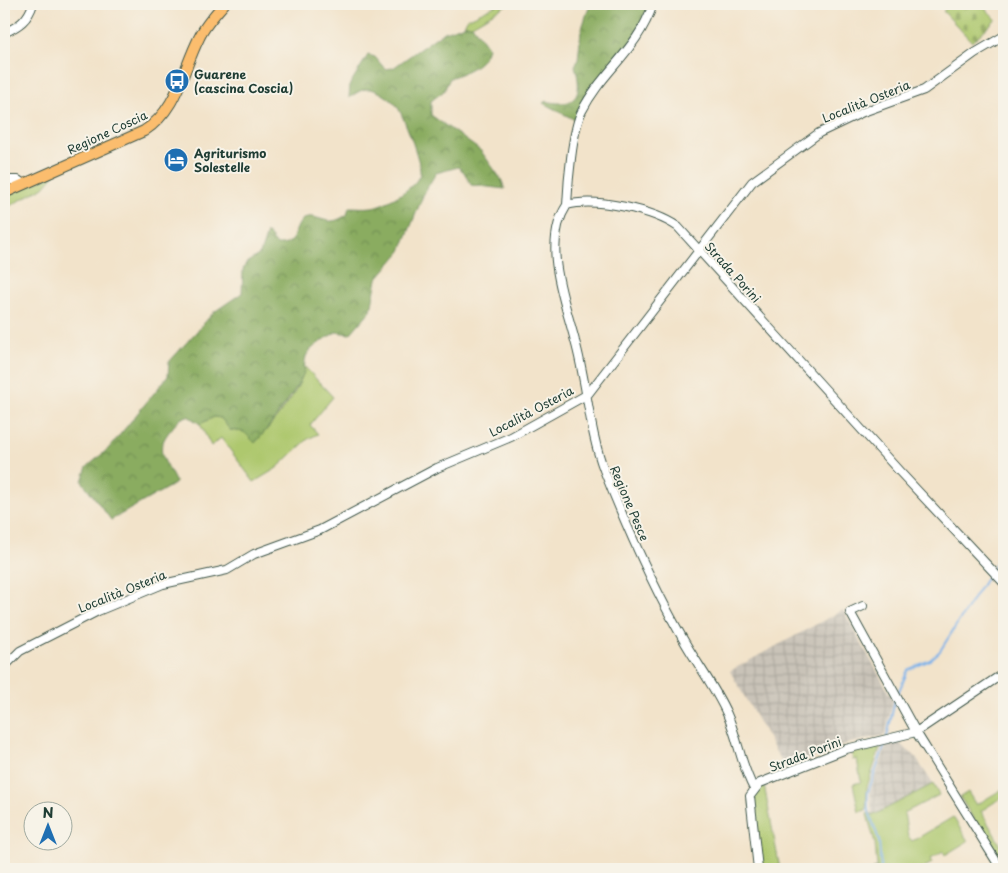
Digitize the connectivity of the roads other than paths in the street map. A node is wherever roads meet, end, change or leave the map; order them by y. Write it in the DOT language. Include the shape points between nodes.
graph roads {
  1 [pos="33,4"];
  2 [pos="224,4"];
  3 [pos="653,4"];
  4 [pos="4,32"];
  5 [pos="1004,36"];
  6 [pos="4,180"];
  7 [pos="24,184"];
  8 [pos="4,193"];
  9 [pos="567,205"];
  10 [pos="698,251"];
  11 [pos="588,394"];
  12 [pos="1004,583"];
  13 [pos="863,606"];
  14 [pos="4,667"];
  15 [pos="1004,673"];
  16 [pos="916,732"];
  17 [pos="754,789"];
  18 [pos="758,869"];
  19 [pos="1001,869"];
  1 -- 4 [label="street" via="29,15 19,26"];
  2 -- 7 [label="main road, Regione Coscia" via="199,37 171,105 156,124"];
  3 -- 9 [label="street" via="631,48 580,113"];
  5 -- 10 [label="street, Località Osteria" via="924,90 863,112 819,133 752,182"];
  6 -- 7 [label="street" via="18,180"];
  7 -- 8 [label="main road, Regione Coscia"];
  9 -- 10 [label="street, Strada Porini" via="598,202 666,218"];
  9 -- 11 [label="street, Regione Pesce" via="560,215 556,258"];
  10 -- 11 [label="street, Località Osteria"];
  10 -- 12 [label="street, Strada Porini"];
  11 -- 14 [label="street, Località Osteria" via="511,437 437,468 320,530 254,554 227,570 162,584 98,611 20,651"];
  11 -- 17 [label="street, Regione Pesce" via="595,445 634,542 678,631 728,715"];
  13 -- 16 [label="street" via="850,612"];
  15 -- 16 [label="street, Strada Porini"];
  16 -- 17 [label="street, Strada Porini" via="846,749 760,783"];
  16 -- 19 [label="street"];
  17 -- 18 [label="street" via="750,796"];
}
